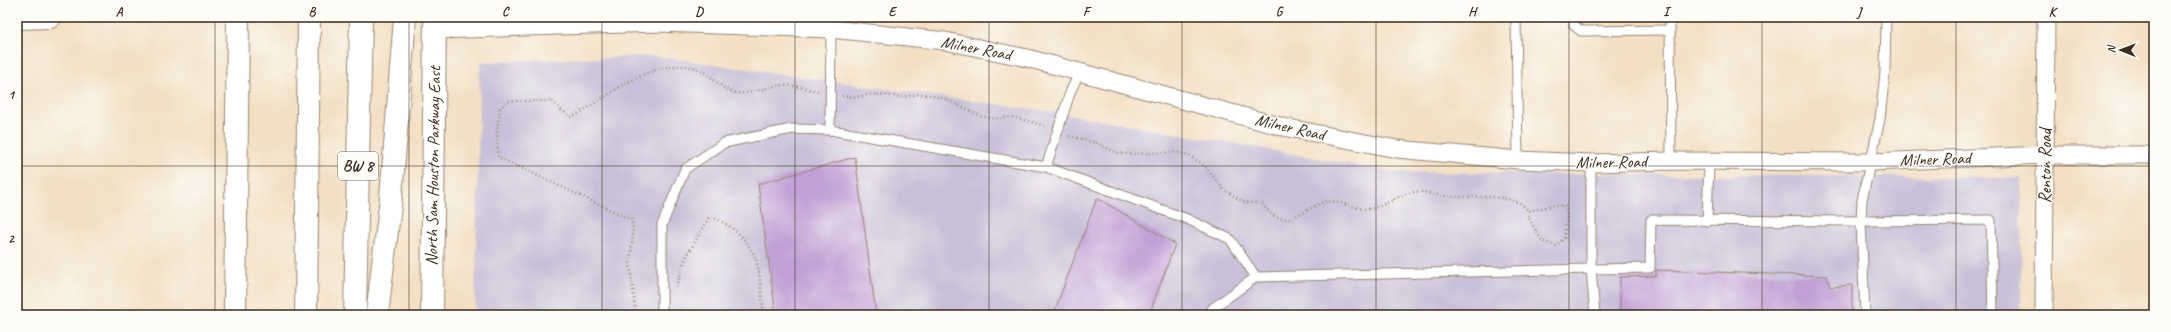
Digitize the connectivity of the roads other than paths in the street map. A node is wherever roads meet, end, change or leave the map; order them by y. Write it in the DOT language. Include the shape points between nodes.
graph roads {
  1 [pos="50,17"];
  2 [pos="238,17"];
  3 [pos="309,17"];
  4 [pos="361,17"];
  5 [pos="405,17"];
  6 [pos="1516,17"];
  7 [pos="1573,17"];
  8 [pos="1670,17"];
  9 [pos="1886,17"];
  10 [pos="2046,17"];
  11 [pos="17,18"];
  12 [pos="658,20"];
  13 [pos="435,24"];
  14 [pos="831,29"];
  15 [pos="1670,30"];
  16 [pos="1080,72"];
  17 [pos="830,130"];
  18 [pos="2045,155"];
  19 [pos="2154,155"];
  20 [pos="1518,160"];
  21 [pos="1671,161"];
  22 [pos="1709,162"];
  23 [pos="1870,162"];
  24 [pos="1591,163"];
  25 [pos="1046,166"];
  26 [pos="1707,220"];
  27 [pos="1861,222"];
  28 [pos="1591,269"];
  29 [pos="1256,276"];
  30 [pos="662,314"];
  31 [pos="236,315"];
  32 [pos="306,315"];
  33 [pos="355,315"];
  34 [pos="377,315"];
  35 [pos="432,315"];
  36 [pos="1209,315"];
  37 [pos="1595,315"];
  38 [pos="1865,315"];
  39 [pos="1993,315"];
  40 [pos="2044,315"];
  1 -- 11 [label="main road"];
  2 -- 31 [label="main road"];
  3 -- 32 [label="main road"];
  4 -- 33 [label="main road, BW 8"];
  5 -- 34 [label="main road" via="392,197"];
  6 -- 20 [label="lane"];
  7 -- 15 [label="lane" via="1574,25 1581,31"];
  8 -- 15 [label="lane"];
  9 -- 23 [label="lane" via="1880,119"];
  10 -- 18 [label="street, Renton Road"];
  12 -- 13 [label="street, Milner Road"];
  12 -- 14 [label="street, Milner Road"];
  13 -- 35 [label="main road, North Sam Houston Parkway East"];
  14 -- 16 [label="street, Milner Road" via="945,41"];
  14 -- 17 [label="lane"];
  15 -- 21 [label="lane"];
  16 -- 20 [label="street, Milner Road" via="1283,127 1397,148"];
  16 -- 25 [label="lane" via="1071,90"];
  17 -- 25 [label="lane"];
  17 -- 30 [label="lane" via="792,129 724,143 685,168 662,225"];
  18 -- 19 [label="street, Milner Road"];
  18 -- 23 [label="street, Milner Road"];
  18 -- 40 [label="street, Renton Road"];
  20 -- 24 [label="street, Milner Road"];
  21 -- 22 [label="street, Milner Road"];
  21 -- 24 [label="street, Milner Road"];
  22 -- 23 [label="street, Milner Road"];
  22 -- 26 [label="lane"];
  23 -- 27 [label="lane" via="1862,200"];
  24 -- 28 [label="lane"];
  25 -- 29 [label="lane" via="1187,219 1230,239"];
  26 -- 27 [label="lane"];
  26 -- 28 [label="lane" via="1651,220 1650,268"];
  27 -- 38 [label="lane"];
  27 -- 39 [label="lane" via="1991,220"];
  28 -- 29 [label="lane"];
  28 -- 37 [label="lane"];
  29 -- 36 [label="lane" via="1213,308"];
}
